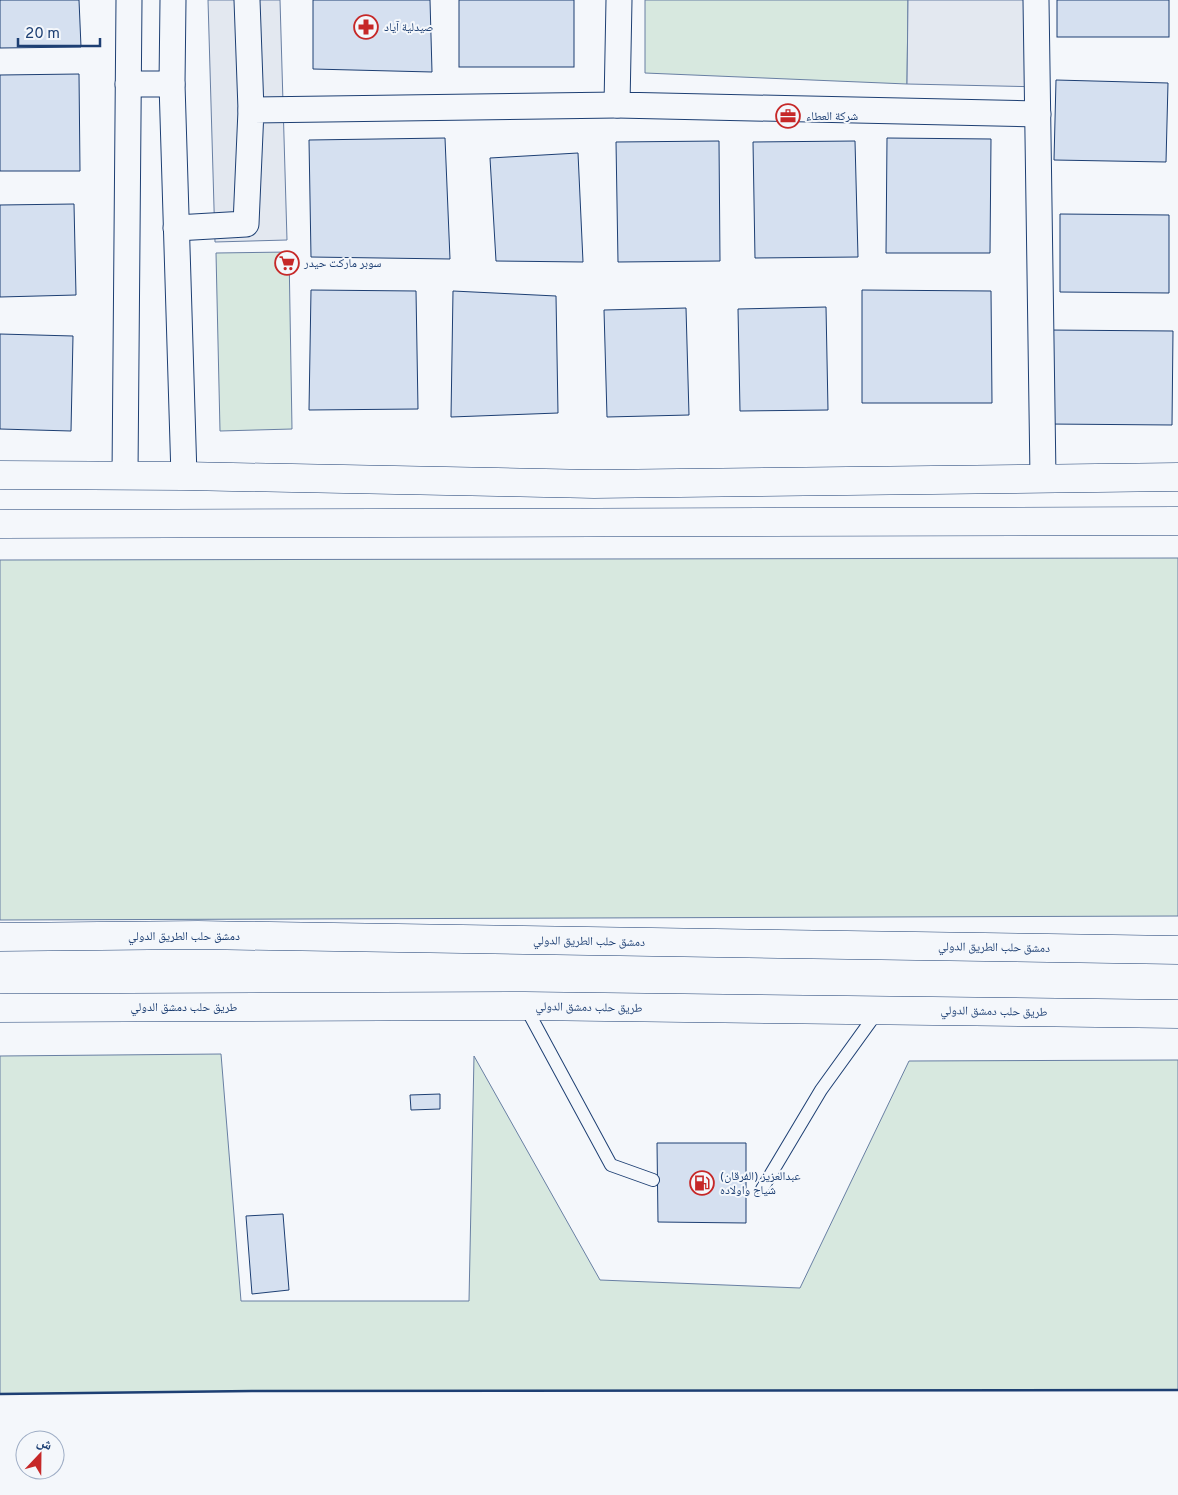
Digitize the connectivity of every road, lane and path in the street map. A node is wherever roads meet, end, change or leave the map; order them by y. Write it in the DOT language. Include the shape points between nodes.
graph roads {
  1 [pos="129,0"];
  2 [pos="173,0"];
  3 [pos="247,0"];
  4 [pos="619,0"];
  5 [pos="1036,0"];
  6 [pos="128,84"];
  7 [pos="172,84"];
  8 [pos="617,105"];
  9 [pos="251,110"];
  10 [pos="1038,114"];
  11 [pos="176,228"];
  12 [pos="0,475"];
  13 [pos="125,475"];
  14 [pos="184,476"];
  15 [pos="1178,477"];
  16 [pos="1043,478"];
  17 [pos="1178,521"];
  18 [pos="0,524"];
  19 [pos="0,937"];
  20 [pos="1178,950"];
  21 [pos="525,1006"];
  22 [pos="0,1008"];
  23 [pos="879,1009"];
  24 [pos="1178,1014"];
  25 [pos="653,1180"];
  26 [pos="762,1189"];
  1 -- 6 [label="street"];
  2 -- 7 [label="street"];
  3 -- 9 [label="street"];
  4 -- 8 [label="street"];
  5 -- 10 [label="street"];
  6 -- 7 [label="street"];
  6 -- 13 [label="street"];
  7 -- 11 [label="street"];
  8 -- 9 [label="street"];
  8 -- 10 [label="street"];
  9 -- 11 [label="street" via="246,224"];
  10 -- 16 [label="street"];
  11 -- 14 [label="street"];
  12 -- 13 [label="main road"];
  13 -- 14 [label="main road"];
  14 -- 16 [label="main road" via="594,484"];
  15 -- 16 [label="main road"];
  17 -- 18 [label="main road"];
  19 -- 20 [label="main road, دمشق حلب الطريق الدولي" via="198,935"];
  21 -- 22 [label="main road, طريق حلب دمشق الدولي"];
  21 -- 23 [label="main road, طريق حلب دمشق الدولي"];
  21 -- 25 [label="lane" via="611,1165"];
  23 -- 24 [label="main road, طريق حلب دمشق الدولي"];
  23 -- 26 [label="lane" via="821,1090"];
}
